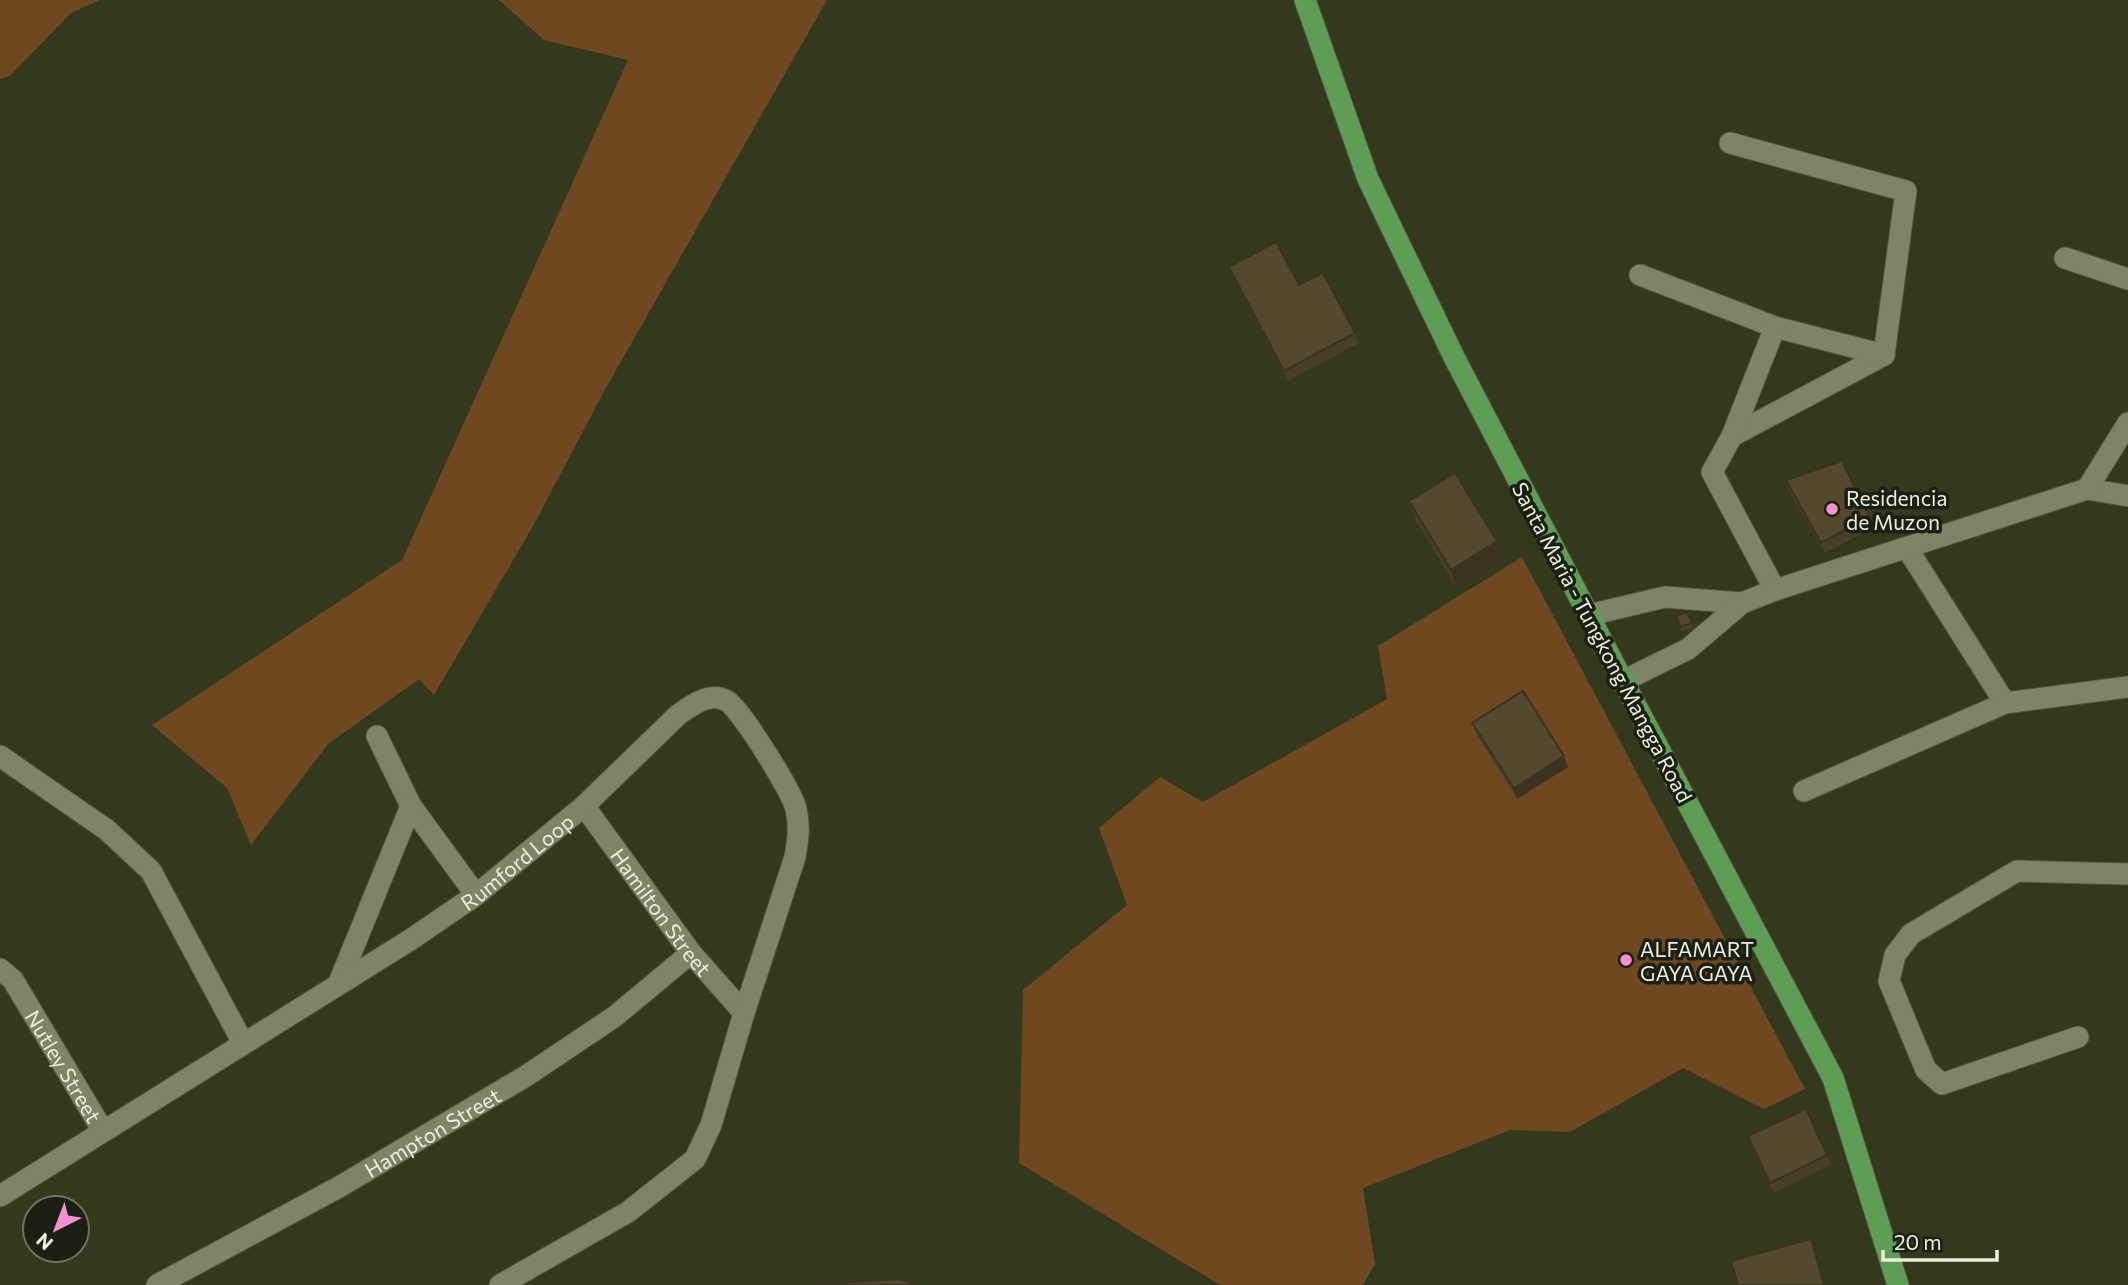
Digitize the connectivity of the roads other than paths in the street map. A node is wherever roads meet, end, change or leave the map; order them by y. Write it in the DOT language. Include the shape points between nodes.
graph roads {
  1 [pos="1305,0"];
  2 [pos="1730,143"];
  3 [pos="2065,258"];
  4 [pos="1640,275"];
  5 [pos="2128,279"];
  6 [pos="1775,327"];
  7 [pos="1884,355"];
  8 [pos="2128,423"];
  9 [pos="1732,436"];
  10 [pos="2087,489"];
  11 [pos="2128,496"];
  12 [pos="1907,548"];
  13 [pos="1775,590"];
  14 [pos="1742,603"];
  15 [pos="1588,615"];
  16 [pos="1623,681"];
  17 [pos="2128,687"];
  18 [pos="2005,703"];
  19 [pos="377,736"];
  20 [pos="0,756"];
  21 [pos="1804,790"];
  22 [pos="411,806"];
  23 [pos="584,806"];
  24 [pos="2128,874"];
  25 [pos="475,895"];
  26 [pos="691,953"];
  27 [pos="4,979"];
  28 [pos="338,985"];
  29 [pos="744,1013"];
  30 [pos="2078,1037"];
  31 [pos="243,1043"];
  32 [pos="103,1131"];
  33 [pos="0,1196"];
  34 [pos="157,1285"];
  35 [pos="500,1285"];
  36 [pos="1898,1285"];
  1 -- 15 [label="main road, Santa Maria - Tungkong Mangga Road" via="1368,179"];
  2 -- 7 [label="street" via="1906,191"];
  3 -- 5 [label="street"];
  4 -- 6 [label="street"];
  6 -- 7 [label="street"];
  6 -- 9 [label="street"];
  7 -- 9 [label="street"];
  8 -- 10 [label="street"];
  9 -- 13 [label="street" via="1712,472"];
  10 -- 11 [label="street"];
  10 -- 12 [label="street"];
  12 -- 13 [label="street"];
  12 -- 18 [label="street"];
  13 -- 14 [label="street"];
  14 -- 15 [label="street" via="1665,597"];
  14 -- 16 [label="street" via="1688,649"];
  15 -- 16 [label="main road, Santa Maria - Tungkong Mangga Road"];
  16 -- 36 [label="main road, Santa Maria - Tungkong Mangga Road" via="1833,1078"];
  17 -- 18 [label="street"];
  18 -- 21 [label="street"];
  19 -- 22 [label="street"];
  20 -- 31 [label="street" via="107,830 151,871"];
  22 -- 25 [label="street"];
  22 -- 28 [label="street"];
  23 -- 25 [label="street, Rumford Loop"];
  23 -- 26 [label="street, Hamilton Street"];
  23 -- 29 [label="street, Rumford Loop" via="695,704 710,697 727,701 743,718 796,806 800,833"];
  24 -- 30 [label="street" via="2017,871 1911,934 1895,955 1889,981 1926,1070 1942,1084"];
  25 -- 28 [label="street, Rumford Loop"];
  26 -- 29 [label="street, Hamilton Street"];
  26 -- 34 [label="street, Hampton Street" via="614,1017 526,1076 339,1187"];
  27 -- 32 [label="street, Nutley Street"];
  28 -- 31 [label="street, Rumford Loop"];
  29 -- 35 [label="street, Rumford Loop" via="711,1125 695,1158 628,1212"];
  31 -- 32 [label="street, Rumford Loop"];
  32 -- 33 [label="street, Rumford Loop"];
}
